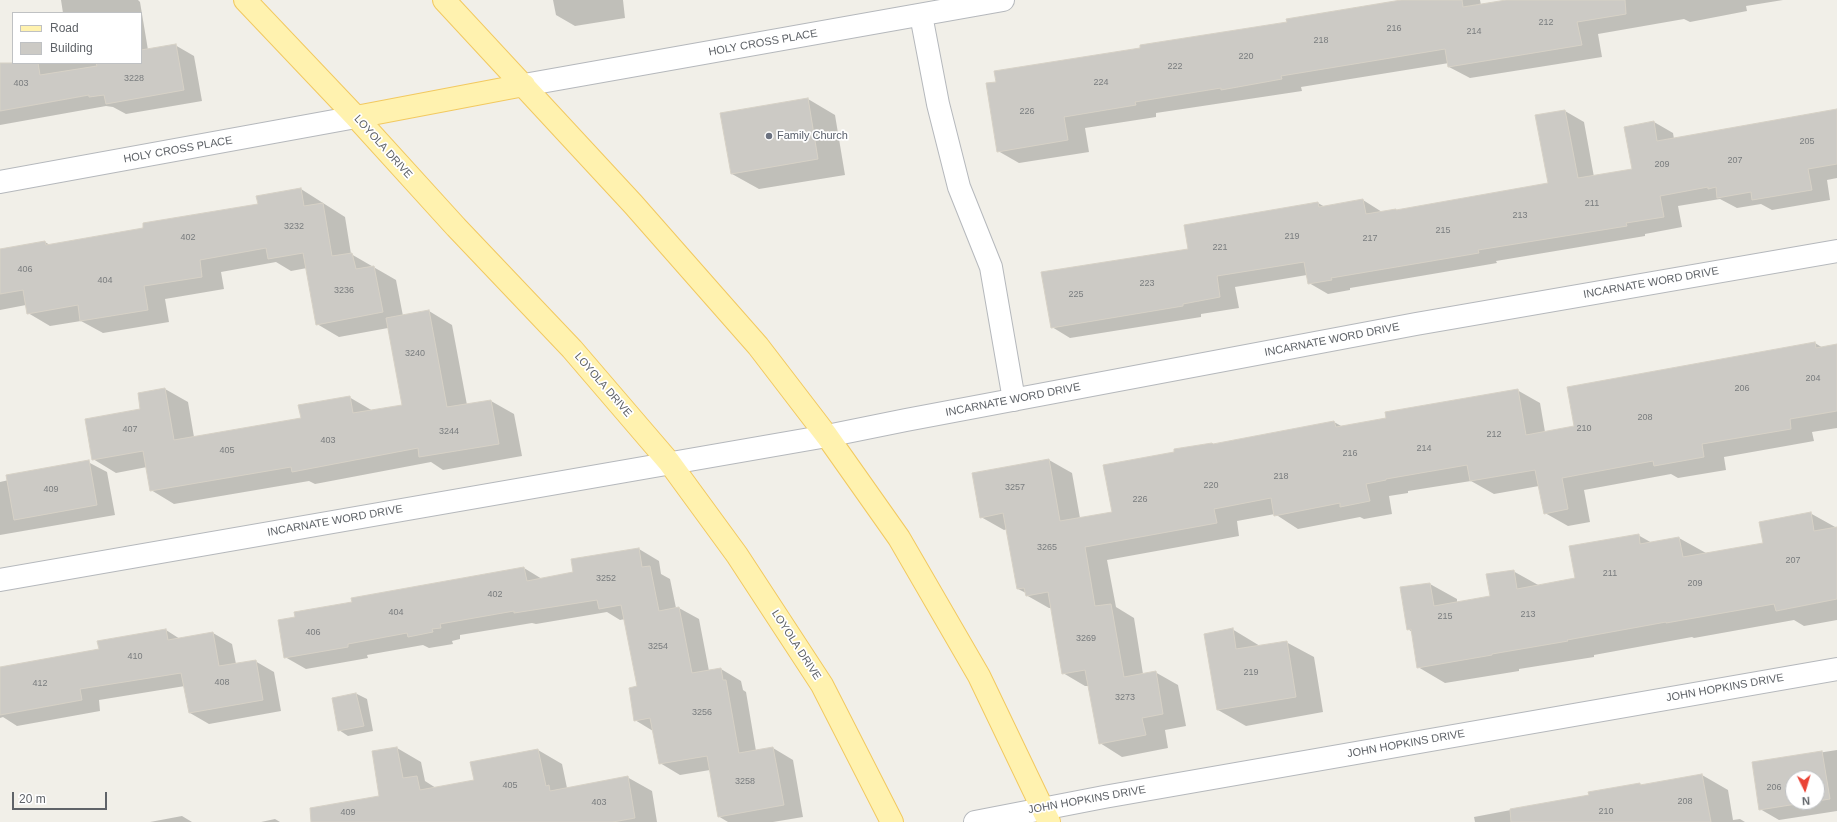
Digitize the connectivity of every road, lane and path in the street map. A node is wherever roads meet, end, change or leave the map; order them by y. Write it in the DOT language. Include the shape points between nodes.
graph roads {
  1 [pos="245,0"];
  2 [pos="444,0"];
  3 [pos="1003,0"];
  4 [pos="894,9"];
  5 [pos="921,15"];
  6 [pos="524,85"];
  7 [pos="356,117"];
  8 [pos="0,182"];
  9 [pos="1837,251"];
  10 [pos="1014,400"];
  11 [pos="827,436"];
  12 [pos="670,462"];
  13 [pos="0,580"];
  14 [pos="1837,669"];
  15 [pos="1046,815"];
  16 [pos="892,822"];
  17 [pos="975,822"];
  1 -- 7 [label="main road, LOYOLA DRIVE"];
  2 -- 6 [label="main road"];
  3 -- 5 [label="street, HOLY CROSS PLACE"];
  4 -- 5 [label="street, HOLY CROSS PLACE"];
  4 -- 6 [label="street, HOLY CROSS PLACE"];
  5 -- 10 [label="street" via="938,104 958,187 991,266"];
  6 -- 7 [label="main road"];
  6 -- 11 [label="main road" via="758,346"];
  7 -- 8 [label="street, HOLY CROSS PLACE"];
  7 -- 12 [label="main road, LOYOLA DRIVE" via="456,227 572,348"];
  9 -- 10 [label="street, INCARNATE WORD DRIVE" via="1416,324"];
  10 -- 11 [label="street, INCARNATE WORD DRIVE"];
  11 -- 12 [label="street, INCARNATE WORD DRIVE"];
  11 -- 15 [label="main road" via="899,538 979,676"];
  12 -- 13 [label="street, INCARNATE WORD DRIVE"];
  12 -- 16 [label="main road, LOYOLA DRIVE" via="737,555 822,685"];
  14 -- 15 [label="street, JOHN HOPKINS DRIVE"];
  15 -- 17 [label="street, JOHN HOPKINS DRIVE"];
}
